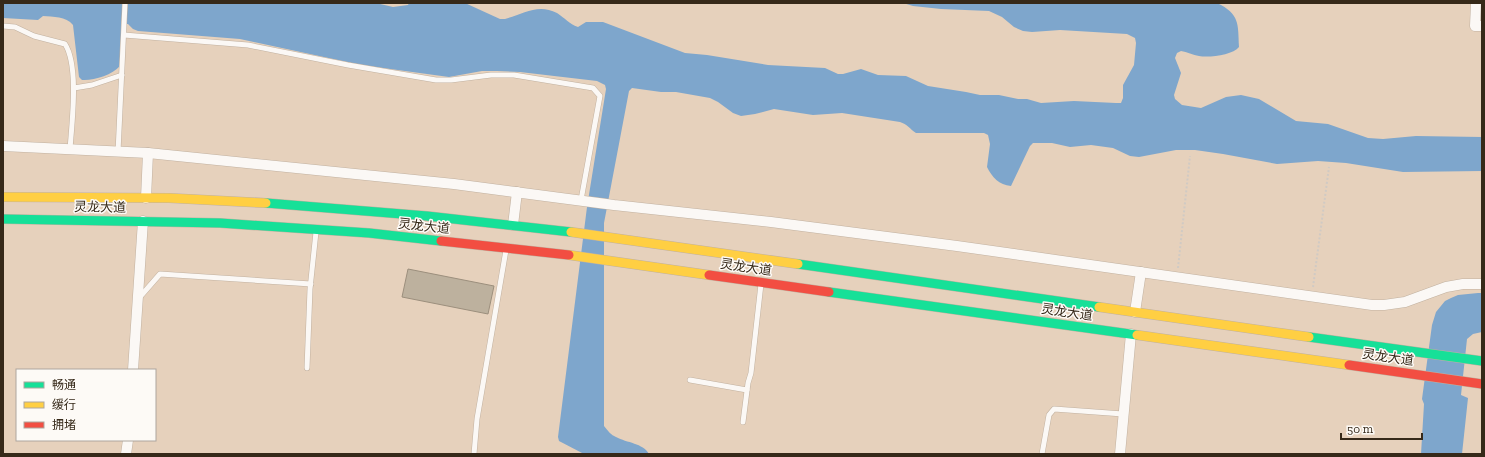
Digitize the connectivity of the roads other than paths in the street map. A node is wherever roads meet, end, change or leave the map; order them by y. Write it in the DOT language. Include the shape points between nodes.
graph roads {
  1 [pos="125,3"];
  2 [pos="1476,3"];
  3 [pos="3,26"];
  4 [pos="1482,26"];
  5 [pos="124,35"];
  6 [pos="122,75"];
  7 [pos="74,88"];
  8 [pos="3,146"];
  9 [pos="70,149"];
  10 [pos="118,152"];
  11 [pos="148,153"];
  12 [pos="517,192"];
  13 [pos="3,197"];
  14 [pos="146,198"];
  15 [pos="583,200"];
  16 [pos="3,219"];
  17 [pos="143,221"];
  18 [pos="513,225"];
  19 [pos="316,229"];
  20 [pos="506,247"];
  21 [pos="1141,272"];
  22 [pos="761,282"];
  23 [pos="311,284"];
  24 [pos="1482,284"];
  25 [pos="137,301"];
  26 [pos="1135,312"];
  27 [pos="1131,334"];
  28 [pos="1481,361"];
  29 [pos="307,368"];
  30 [pos="132,369"];
  31 [pos="690,380"];
  32 [pos="1480,383"];
  33 [pos="747,390"];
  34 [pos="1123,414"];
  35 [pos="744,422"];
  36 [pos="128,441"];
  37 [pos="126,454"];
  38 [pos="474,454"];
  39 [pos="1042,454"];
  40 [pos="1120,454"];
  1 -- 5 [label="lane"];
  2 -- 4 [label="street" via="1475,26"];
  3 -- 7 [label="lane" via="15,27 34,36 65,44 69,50"];
  5 -- 6 [label="lane"];
  5 -- 15 [label="lane" via="248,45 436,80 514,75 593,88 600,96"];
  6 -- 7 [label="lane"];
  6 -- 10 [label="lane"];
  7 -- 9 [label="lane"];
  8 -- 9 [label="street"];
  9 -- 10 [label="street"];
  10 -- 11 [label="street"];
  11 -- 12 [label="street"];
  11 -- 14 [label="street"];
  12 -- 15 [label="street"];
  12 -- 18 [label="street"];
  13 -- 14 [label="main road, 灵龙大道"];
  14 -- 18 [label="main road, 灵龙大道" via="326,207"];
  15 -- 21 [label="street" via="926,242"];
  16 -- 17 [label="main road, 灵龙大道"];
  17 -- 19 [label="main road, 灵龙大道"];
  17 -- 25 [label="street"];
  18 -- 26 [label="main road, 灵龙大道"];
  19 -- 20 [label="main road, 灵龙大道"];
  19 -- 23 [label="lane"];
  20 -- 22 [label="main road, 灵龙大道"];
  20 -- 38 [label="lane" via="477,419"];
  21 -- 24 [label="street" via="1372,305 1405,302 1446,287"];
  21 -- 26 [label="street"];
  22 -- 27 [label="main road, 灵龙大道"];
  22 -- 33 [label="lane"];
  23 -- 25 [label="lane" via="160,274"];
  23 -- 29 [label="lane"];
  25 -- 30 [label="street"];
  26 -- 28 [label="main road, 灵龙大道"];
  27 -- 32 [label="main road, 灵龙大道"];
  27 -- 34 [label="street"];
  31 -- 33 [label="lane"];
  33 -- 35 [label="lane"];
  34 -- 39 [label="lane" via="1054,409 1049,415"];
  34 -- 40 [label="street"];
  36 -- 37 [label="street"];
}
